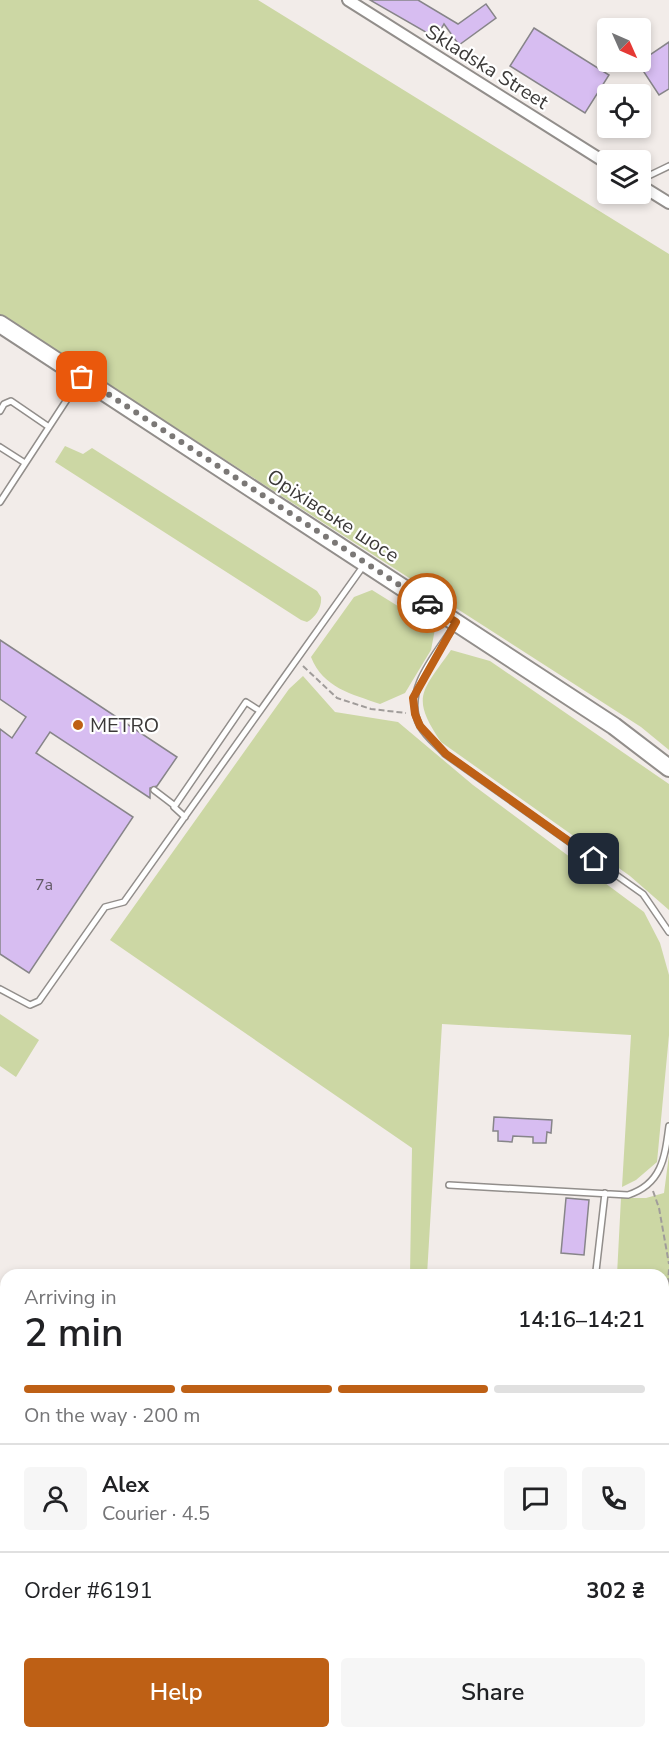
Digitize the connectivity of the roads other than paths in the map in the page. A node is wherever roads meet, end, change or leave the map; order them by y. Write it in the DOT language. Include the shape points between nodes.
graph roads {
  1 [pos="348,0"];
  2 [pos="597,157"];
  3 [pos="669,166"];
  4 [pos="651,175"];
  5 [pos="651,192"];
  6 [pos="669,203"];
  7 [pos="0,324"];
  8 [pos="82,377"];
  9 [pos="0,411"];
  10 [pos="49,427"];
  11 [pos="0,447"];
  12 [pos="25,464"];
  13 [pos="0,502"];
  14 [pos="365,563"];
  15 [pos="456,622"];
  16 [pos="260,711"];
  17 [pos="669,768"];
  18 [pos="154,790"];
  19 [pos="176,806"];
  20 [pos="185,817"];
  21 [pos="669,932"];
  22 [pos="0,990"];
  23 [pos="669,1126"];
  24 [pos="449,1185"];
  25 [pos="605,1193"];
  26 [pos="596,1269"];
  1 -- 2 [label="street, Skladska Street"];
  3 -- 4 [label="lane"];
  5 -- 6 [label="street"];
  7 -- 8 [label="highway, Оріхівське шосе"];
  8 -- 10 [label="lane"];
  8 -- 14 [label="highway, Оріхівське шосе"];
  9 -- 10 [label="lane" via="12,401"];
  10 -- 12 [label="lane"];
  11 -- 12 [label="lane"];
  12 -- 13 [label="lane"];
  14 -- 15 [label="highway, Оріхівське шосе"];
  14 -- 16 [label="lane"];
  15 -- 17 [label="highway, Оріхівське шосе" via="614,726"];
  15 -- 21 [label="lane" via="413,698 415,714 427,735 446,754 643,894"];
  16 -- 19 [label="lane" via="246,702"];
  16 -- 20 [label="lane"];
  18 -- 19 [label="lane"];
  19 -- 20 [label="lane" via="175,810"];
  20 -- 22 [label="lane" via="124,902 105,907 39,1001 30,1005"];
  23 -- 25 [label="lane" via="664,1163 650,1183 628,1195"];
  24 -- 25 [label="lane"];
  25 -- 26 [label="lane"];
}
